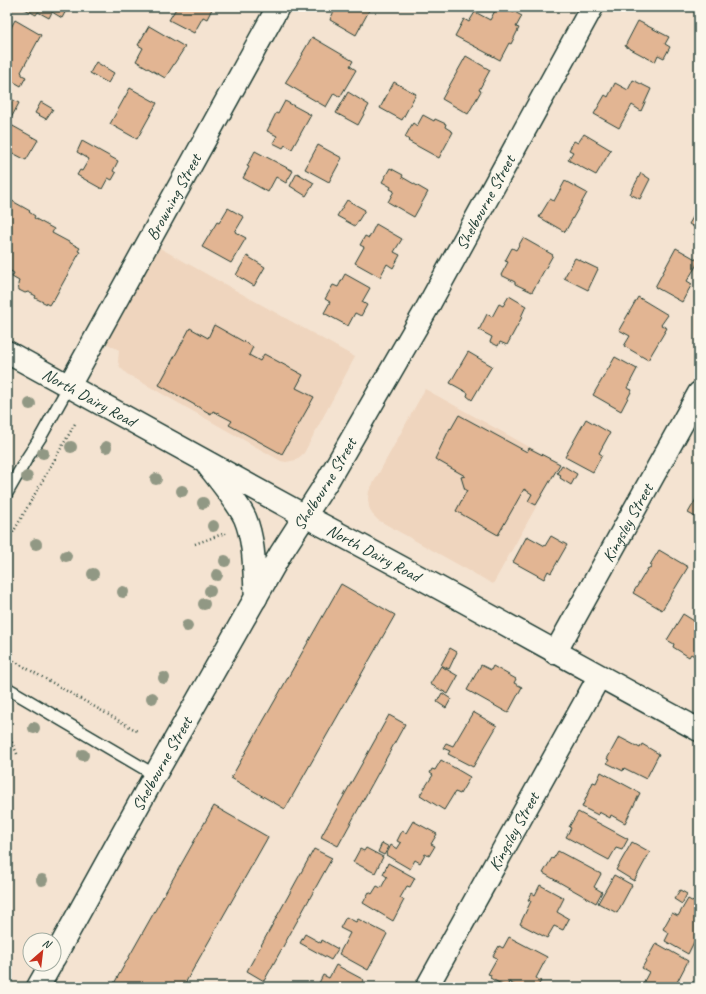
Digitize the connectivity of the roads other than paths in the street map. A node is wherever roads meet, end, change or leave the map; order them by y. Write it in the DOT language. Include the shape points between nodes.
graph roads {
  1 [pos="278,7"];
  2 [pos="592,7"];
  3 [pos="7,352"];
  4 [pos="70,386"];
  5 [pos="699,393"];
  6 [pos="205,462"];
  7 [pos="7,493"];
  8 [pos="304,516"];
  9 [pos="256,598"];
  10 [pos="555,653"];
  11 [pos="599,677"];
  12 [pos="7,688"];
  13 [pos="699,730"];
  14 [pos="155,775"];
  15 [pos="62,944"];
  16 [pos="46,972"];
  17 [pos="38,987"];
  18 [pos="427,987"];
  1 -- 4 [label="street, Browning Street"];
  2 -- 8 [label="street, Shelbourne Street" via="426,310 336,466"];
  3 -- 4 [label="street, North Dairy Road"];
  4 -- 6 [label="street, North Dairy Road"];
  4 -- 7 [label="lane"];
  5 -- 10 [label="street, Kingsley Street"];
  6 -- 8 [label="street, North Dairy Road"];
  6 -- 9 [label="street" via="240,510 247,524 251,540"];
  8 -- 9 [label="street, Shelbourne Street"];
  8 -- 10 [label="street, North Dairy Road"];
  9 -- 14 [label="street, Shelbourne Street"];
  10 -- 11 [label="street, North Dairy Road"];
  11 -- 13 [label="street, North Dairy Road"];
  11 -- 18 [label="street, Kingsley Street"];
  12 -- 14 [label="lane"];
  14 -- 15 [label="street, Shelbourne Street"];
  16 -- 17 [label="street"];
}
